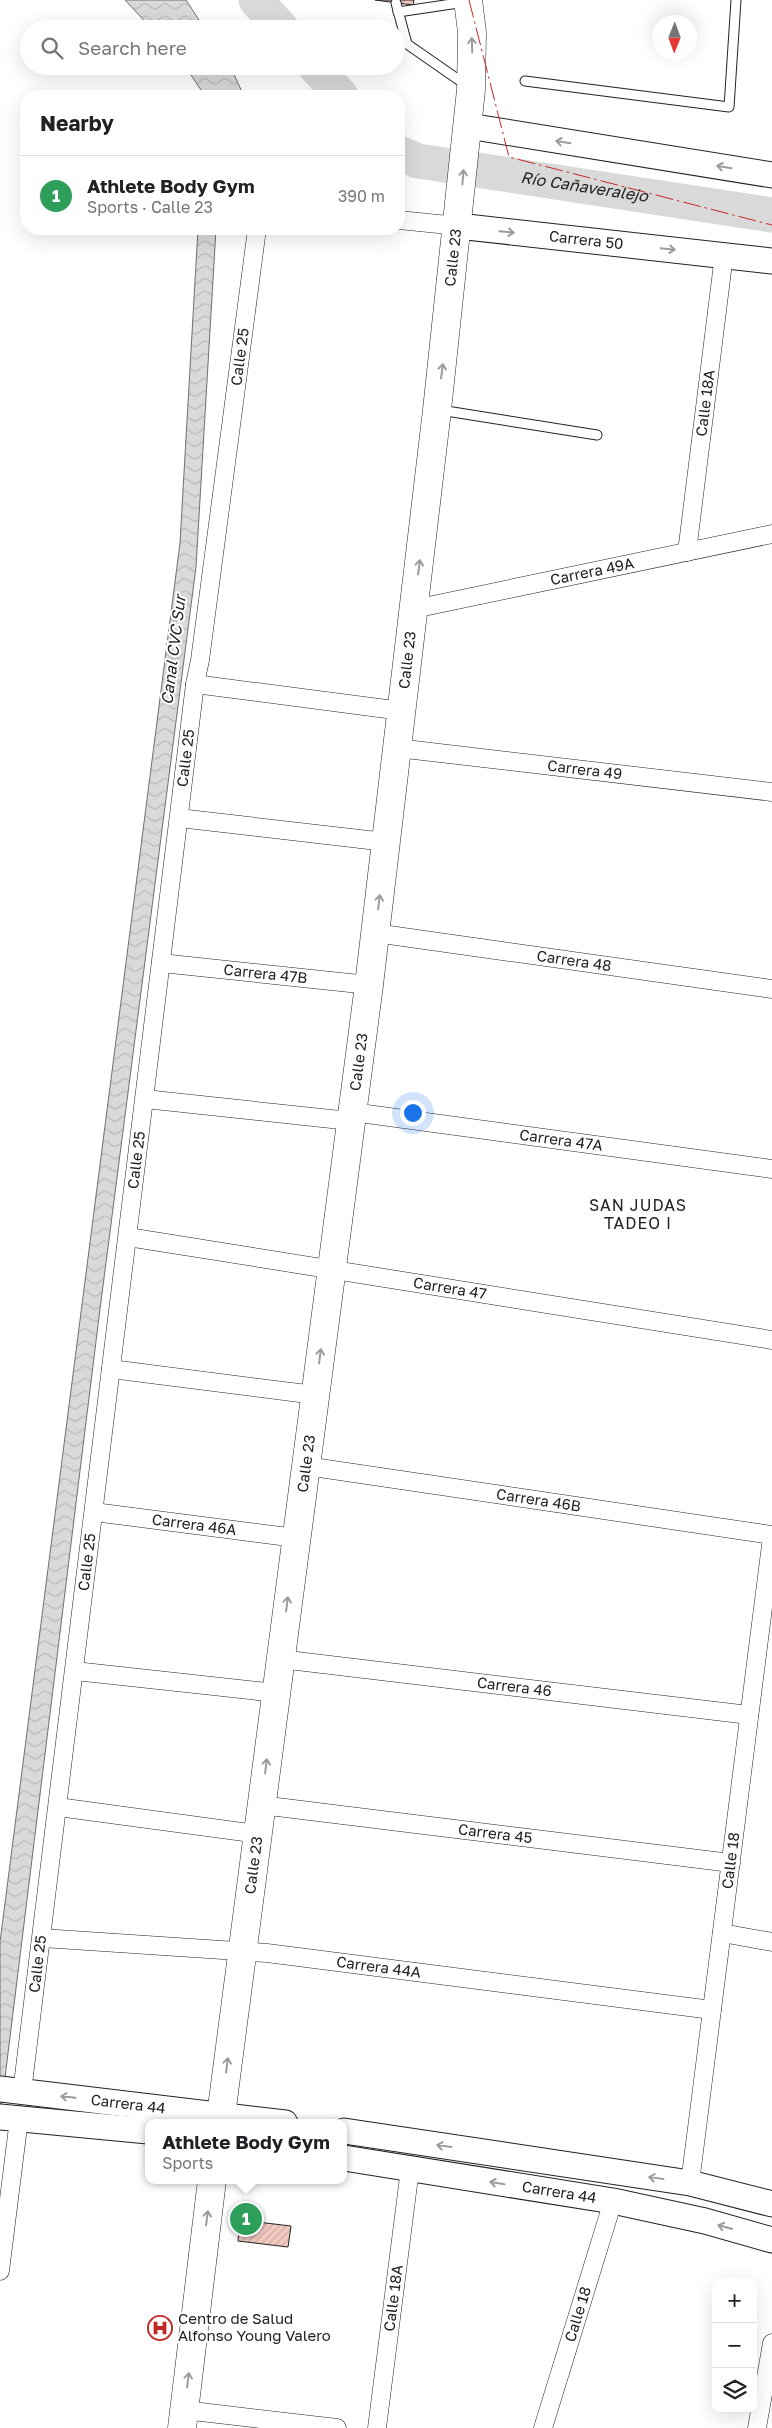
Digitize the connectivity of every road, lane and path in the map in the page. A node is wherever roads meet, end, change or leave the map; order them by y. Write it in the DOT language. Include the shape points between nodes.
graph roads {
  1 [pos="736,0"];
  2 [pos="468,1"];
  3 [pos="400,20"];
  4 [pos="405,37"];
  5 [pos="525,81"];
  6 [pos="471,90"];
  7 [pos="467,136"];
  8 [pos="772,175"];
  9 [pos="459,217"];
  10 [pos="405,220"];
  11 [pos="256,235"];
  12 [pos="724,256"];
  13 [pos="772,261"];
  14 [pos="438,410"];
  15 [pos="597,435"];
  16 [pos="772,534"];
  17 [pos="687,552"];
  18 [pos="414,610"];
  19 [pos="195,684"];
  20 [pos="402,711"];
  21 [pos="397,748"];
  22 [pos="772,792"];
  23 [pos="179,818"];
  24 [pos="386,842"];
  25 [pos="376,933"];
  26 [pos="161,963"];
  27 [pos="369,985"];
  28 [pos="772,990"];
  29 [pos="144,1099"];
  30 [pos="351,1117"];
  31 [pos="772,1169"];
  32 [pos="128,1237"];
  33 [pos="331,1271"];
  34 [pos="772,1340"];
  35 [pos="112,1369"];
  36 [pos="315,1395"];
  37 [pos="306,1466"];
  38 [pos="94,1512"];
  39 [pos="772,1536"];
  40 [pos="296,1538"];
  41 [pos="280,1659"];
  42 [pos="75,1671"];
  43 [pos="276,1693"];
  44 [pos="750,1715"];
  45 [pos="261,1805"];
  46 [pos="58,1807"];
  47 [pos="258,1834"];
  48 [pos="731,1863"];
  49 [pos="722,1933"];
  50 [pos="42,1938"];
  51 [pos="772,1942"];
  52 [pos="242,1952"];
  53 [pos="712,2010"];
  54 [pos="11,2091"];
  55 [pos="9,2118"];
  56 [pos="220,2118"];
  57 [pos="233,2119"];
  58 [pos="145,2131"];
  59 [pos="347,2131"];
  60 [pos="347,2158"];
  61 [pos="410,2169"];
  62 [pos="690,2183"];
  63 [pos="212,2184"];
  64 [pos="613,2201"];
  65 [pos="772,2204"];
  66 [pos="772,2240"];
  67 [pos="0,2272"];
  68 [pos="772,2343"];
  69 [pos="183,2419"];
  70 [pos="338,2428"];
  71 [pos="377,2428"];
  72 [pos="543,2428"];
  73 [pos="757,2428"];
  1 -- 5 [label="lane" via="730,107"];
  2 -- 3 [label="lane" via="397,8"];
  6 -- 2 [label="main road, Calle 23, one-way" via="472,40"];
  4 -- 6 [label="lane" via="407,44"];
  6 -- 7 [label="main road, Calle 23"];
  8 -- 7 [label="main road, one-way"];
  9 -- 7 [label="main road, Calle 23, one-way"];
  9 -- 10 [label="street, Carrera 50"];
  9 -- 12 [label="main road, Carrera 50, one-way"];
  14 -- 9 [label="main road, Calle 23, one-way"];
  11 -- 19 [label="street, Calle 25"];
  12 -- 13 [label="main road, Carrera 50"];
  12 -- 17 [label="street, Calle 18A"];
  14 -- 15 [label="lane"];
  18 -- 14 [label="main road, Calle 23, one-way"];
  16 -- 17 [label="street, Carrera 49A"];
  17 -- 18 [label="street, Carrera 49A"];
  18 -- 20 [label="main road, Calle 23"];
  19 -- 20 [label="street"];
  19 -- 23 [label="street, Calle 25"];
  20 -- 21 [label="main road, Calle 23"];
  21 -- 22 [label="street, Carrera 49"];
  21 -- 24 [label="main road, Calle 23"];
  23 -- 24 [label="street"];
  23 -- 26 [label="street, Calle 25"];
  25 -- 24 [label="main road, Calle 23, one-way"];
  25 -- 27 [label="main road, Calle 23"];
  25 -- 28 [label="street, Carrera 48"];
  26 -- 27 [label="street, Carrera 47B"];
  26 -- 29 [label="street, Calle 25"];
  27 -- 30 [label="main road, Calle 23"];
  29 -- 30 [label="street, Carrera 47A"];
  29 -- 32 [label="street, Calle 25"];
  30 -- 31 [label="street, Carrera 47A"];
  30 -- 33 [label="main road, Calle 23"];
  32 -- 33 [label="street, Carrera 47"];
  32 -- 35 [label="street, Calle 25"];
  33 -- 34 [label="street, Carrera 47"];
  36 -- 33 [label="main road, Calle 23, one-way"];
  35 -- 36 [label="street"];
  35 -- 38 [label="street, Calle 25"];
  36 -- 37 [label="main road, Calle 23"];
  37 -- 39 [label="street, Carrera 46B"];
  37 -- 40 [label="main road, Calle 23"];
  38 -- 40 [label="street, Carrera 46A"];
  38 -- 42 [label="street, Calle 25"];
  39 -- 44 [label="street, Calle 18"];
  41 -- 40 [label="main road, Calle 23, one-way"];
  41 -- 43 [label="main road, Calle 23"];
  41 -- 44 [label="street, Carrera 46"];
  42 -- 43 [label="street"];
  42 -- 46 [label="street, Calle 25"];
  45 -- 43 [label="main road, Calle 23, one-way"];
  44 -- 48 [label="street, Calle 18"];
  45 -- 47 [label="main road, Calle 23"];
  45 -- 48 [label="street, Carrera 45"];
  46 -- 47 [label="street"];
  46 -- 50 [label="street, Calle 25"];
  47 -- 52 [label="main road, Calle 23"];
  48 -- 49 [label="street, Calle 18"];
  49 -- 51 [label="street"];
  49 -- 53 [label="street, Calle 18"];
  50 -- 52 [label="street, Carrera 44A"];
  50 -- 54 [label="street, Calle 25"];
  52 -- 53 [label="street, Carrera 44A"];
  56 -- 52 [label="main road, Calle 23, one-way"];
  53 -- 62 [label="street, Calle 18"];
  56 -- 54 [label="main road, Carrera 44, one-way"];
  55 -- 58 [label="main road, Carrera 44"];
  55 -- 67 [label="street"];
  56 -- 57 [label="main road, Carrera 44"];
  62 -- 59 [label="main road, Carrera 44, one-way"];
  60 -- 61 [label="main road, Carrera 44"];
  64 -- 61 [label="main road, Carrera 44, one-way"];
  61 -- 71 [label="street, Calle 18A"];
  62 -- 65 [label="main road, Carrera 44"];
  69 -- 63 [label="main road, one-way"];
  66 -- 64 [label="main road, Carrera 44, one-way" via="706,2221"];
  64 -- 72 [label="street, Calle 18"];
  68 -- 73 [label="street"];
  69 -- 70 [label="street"];
}
